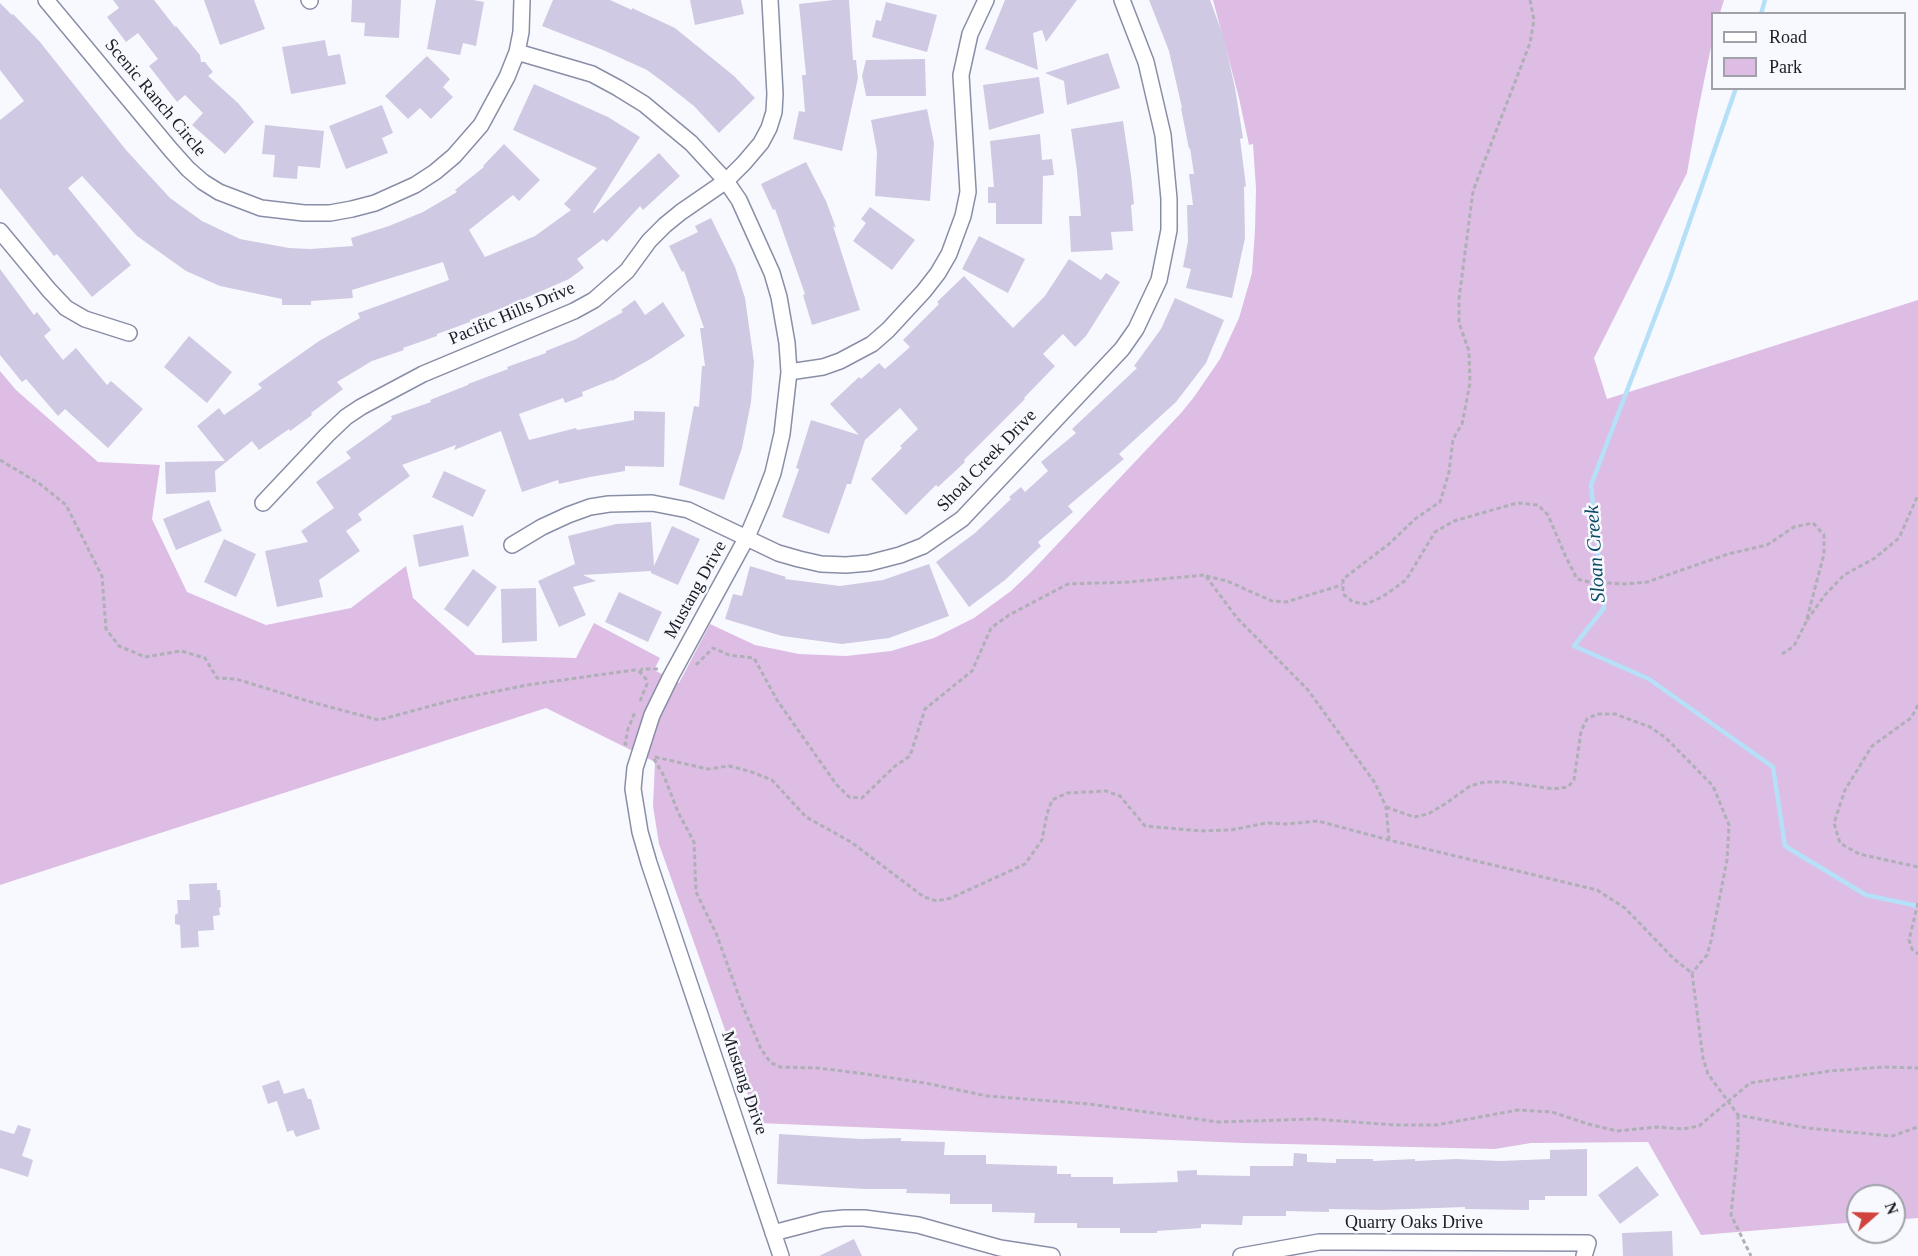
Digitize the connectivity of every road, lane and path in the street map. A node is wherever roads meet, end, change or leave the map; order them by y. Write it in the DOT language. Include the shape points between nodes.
graph roads {
  1 [pos="46,0"];
  2 [pos="522,0"];
  3 [pos="770,0"];
  4 [pos="986,0"];
  5 [pos="1122,0"];
  6 [pos="1530,0"];
  7 [pos="518,52"];
  8 [pos="726,181"];
  9 [pos="0,231"];
  10 [pos="129,333"];
  11 [pos="789,372"];
  12 [pos="0,460"];
  13 [pos="1918,495"];
  14 [pos="263,503"];
  15 [pos="747,537"];
  16 [pos="512,545"];
  17 [pos="1205,575"];
  18 [pos="1343,585"];
  19 [pos="1806,622"];
  20 [pos="1782,654"];
  21 [pos="691,669"];
  22 [pos="640,672"];
  23 [pos="671,676"];
  24 [pos="1918,705"];
  25 [pos="640,751"];
  26 [pos="1386,807"];
  27 [pos="1389,840"];
  28 [pos="1918,867"];
  29 [pos="1918,903"];
  30 [pos="1918,954"];
  31 [pos="1692,973"];
  32 [pos="1918,1068"];
  33 [pos="1728,1101"];
  34 [pos="1738,1115"];
  35 [pos="1918,1127"];
  36 [pos="773,1233"];
  37 [pos="1397,1250"];
  38 [pos="1586,1250"];
  39 [pos="781,1256"];
  40 [pos="1052,1256"];
  41 [pos="1241,1256"];
  42 [pos="1751,1256"];
  1 -- 7 [label="street, Scenic Ranch Circle" via="188,169 219,192 282,212 330,213 352,209 396,195 435,172 481,125"];
  2 -- 7 [label="street, Scenic Ranch Circle"];
  3 -- 8 [label="street, Pacific Hills Drive" via="774,112 761,143"];
  4 -- 11 [label="street" via="970,34 962,75 968,192 949,254 924,291 872,344 823,367"];
  5 -- 15 [label="street, Shoal Creek Drive" via="1146,62 1155,100 1163,135 1169,199 1169,230 1159,280 1136,329 1122,349 978,503 923,546 869,563 829,564 799,560"];
  6 -- 18 [label="path" via="1534,20 1530,43 1473,191 1459,298 1459,323 1469,351 1470,383 1440,502 1343,579"];
  7 -- 8 [label="street, Mustang Drive" via="592,74 635,98 668,122"];
  8 -- 11 [label="street, Mustang Drive" via="739,200 772,273 784,320"];
  8 -- 14 [label="street, Pacific Hills Drive" via="664,225 627,271 594,300 400,385 346,417"];
  9 -- 10 [label="street" via="66,308 85,319"];
  11 -- 15 [label="street, Mustang Drive" via="778,453"];
  12 -- 22 [label="path" via="66,505 102,576 106,629 119,646 145,657 189,653 204,658 217,678 236,679 378,720 527,685"];
  13 -- 19 [label="path" via="1899,537 1875,558 1844,575"];
  15 -- 16 [label="street, Shoal Creek Drive" via="688,510 632,503 568,514"];
  15 -- 23 [label="street, Mustang Drive"];
  17 -- 18 [label="path" via="1272,601 1286,602"];
  17 -- 21 [label="path" via="1068,584 1009,615 992,628 972,670 925,709 910,756 862,798 849,797 836,784 777,700 754,658 729,656 713,648"];
  17 -- 26 [label="path" via="1236,618 1308,690 1376,783"];
  18 -- 19 [label="path" via="1343,594 1353,602 1366,604 1382,597 1406,580 1435,532 1454,521 1516,503 1538,506 1548,515 1578,579 1589,582 1647,582 1767,545 1794,527 1813,524 1824,534 1824,554"];
  19 -- 20 [label="path" via="1794,646"];
  22 -- 23 [label="path" via="656,668"];
  22 -- 25 [label="path" via="647,684 625,744"];
  23 -- 25 [label="street, Mustang Drive"];
  24 -- 28 [label="path" via="1911,718 1872,746 1845,790 1834,823 1840,843 1859,854"];
  25 -- 36 [label="street, Mustang Drive" via="633,789 640,832"];
  26 -- 27 [label="path"];
  26 -- 31 [label="path" via="1414,817 1428,814 1470,786 1485,782 1568,787 1574,780 1581,731 1587,719 1597,714 1615,714 1650,727 1713,786 1729,825 1727,860 1711,941 1707,955"];
  27 -- 31 [label="path" via="1597,890 1625,909"];
  27 -- 33 [label="path" via="1318,820 1231,830 1145,826 1120,796 1106,791 1067,793 1052,800 1042,840 1025,864 937,901 924,897 851,842 806,817 772,780 729,766 708,769 653,757 694,842 696,892 741,1002 761,1049 771,1063 780,1067 866,1074 987,1096 1089,1104 1218,1122 1314,1119 1436,1125 1518,1110 1552,1112 1617,1131 1657,1126 1683,1129 1699,1126"];
  29 -- 30 [label="path" via="1909,940"];
  31 -- 33 [label="path" via="1703,1058 1708,1074"];
  32 -- 33 [label="path" via="1830,1071 1750,1083"];
  33 -- 34 [label="path"];
  34 -- 35 [label="path" via="1807,1128 1892,1136"];
  34 -- 42 [label="path" via="1731,1215"];
  36 -- 39 [label="street, Mustang Drive"];
  36 -- 40 [label="street" via="823,1220 864,1218 918,1225 1000,1248"];
  37 -- 38 [label="street, Quarry Oaks Drive"];
  37 -- 41 [label="street, Quarry Oaks Drive" via="1319,1242"];
}
